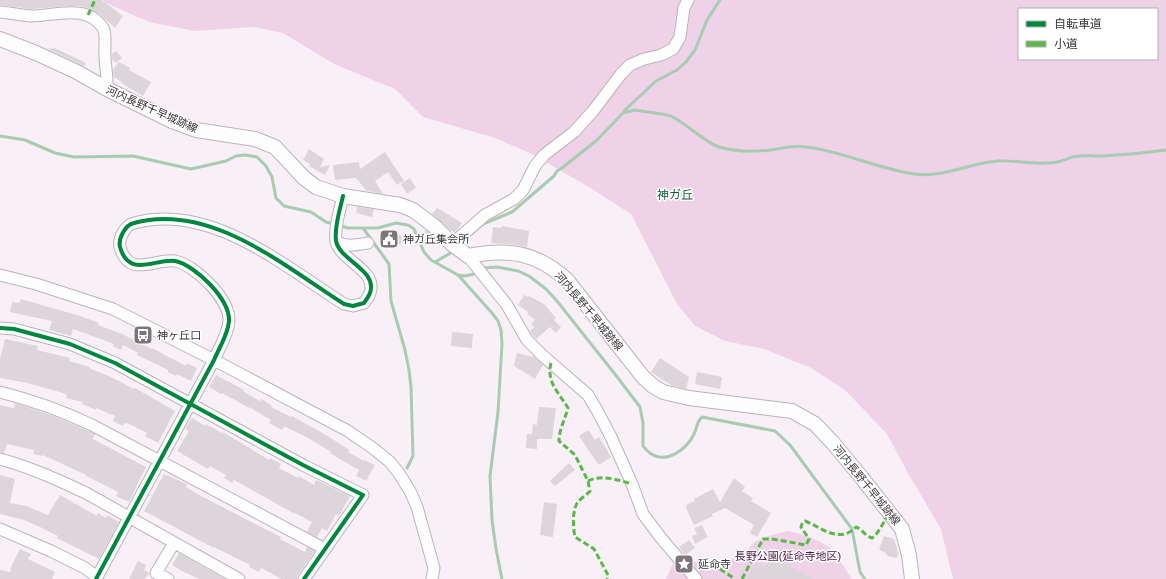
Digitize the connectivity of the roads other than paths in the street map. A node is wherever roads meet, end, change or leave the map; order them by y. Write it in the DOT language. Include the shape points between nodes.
graph roads {
  1 [pos="688,0"];
  2 [pos="0,12"];
  3 [pos="0,39"];
  4 [pos="107,89"];
  5 [pos="342,199"];
  6 [pos="336,236"];
  7 [pos="368,243"];
  8 [pos="452,244"];
  9 [pos="468,256"];
  10 [pos="0,275"];
  11 [pos="1,326"];
  12 [pos="214,360"];
  13 [pos="0,392"];
  14 [pos="190,404"];
  15 [pos="0,459"];
  16 [pos="160,460"];
  17 [pos="129,518"];
  18 [pos="0,528"];
  19 [pos="174,543"];
  20 [pos="325,549"];
  21 [pos="152,576"];
  22 [pos="96,578"];
  23 [pos="168,579"];
  24 [pos="239,579"];
  25 [pos="304,579"];
  26 [pos="432,579"];
  27 [pos="696,579"];
  28 [pos="912,579"];
  1 -- 8 [label="street" via="684,8 680,37 673,49 630,65 574,132 544,155 535,166 523,190 514,199 485,215"];
  2 -- 4 [label="street" via="31,16 77,13 88,15 105,33"];
  3 -- 4 [label="main road, 河内長野千早城跡線" via="77,72"];
  4 -- 5 [label="main road, 河内長野千早城跡線" via="196,130 255,139 275,147 304,178 316,187"];
  5 -- 6 [label="street"];
  5 -- 8 [label="main road, 河内長野千早城跡線" via="400,205 413,210"];
  6 -- 7 [label="street" via="343,245"];
  6 -- 12 [label="street" via="339,249 365,272 371,282 370,292 364,303 353,306 344,304 250,242 214,228 183,220 161,218 130,224 122,233 120,246 125,258 135,265 174,261 187,266 206,280 224,302 229,320 226,335"];
  8 -- 9 [label="main road, 河内長野千早城跡線"];
  9 -- 27 [label="street" via="508,305 527,340 588,395 611,437 643,514"];
  9 -- 28 [label="main road, 河内長野千早城跡線" via="508,252 535,259 553,268 567,280 643,377 663,392 689,398 792,411 815,424 902,529"];
  10 -- 12 [label="street" via="113,309"];
  11 -- 14 [label="street" via="70,344 90,352"];
  12 -- 14 [label="street"];
  12 -- 26 [label="street" via="348,431 390,462 410,491 417,507 434,568"];
  13 -- 16 [label="street" via="69,414"];
  14 -- 16 [label="street"];
  14 -- 20 [label="street" via="363,495"];
  15 -- 17 [label="street" via="62,481"];
  16 -- 17 [label="street"];
  16 -- 20 [label="street"];
  17 -- 19 [label="street"];
  17 -- 22 [label="street"];
  18 -- 22 [label="street" via="85,568"];
  19 -- 21 [label="street"];
  19 -- 24 [label="street"];
  20 -- 25 [label="street"];
  21 -- 23 [label="street"];
}
